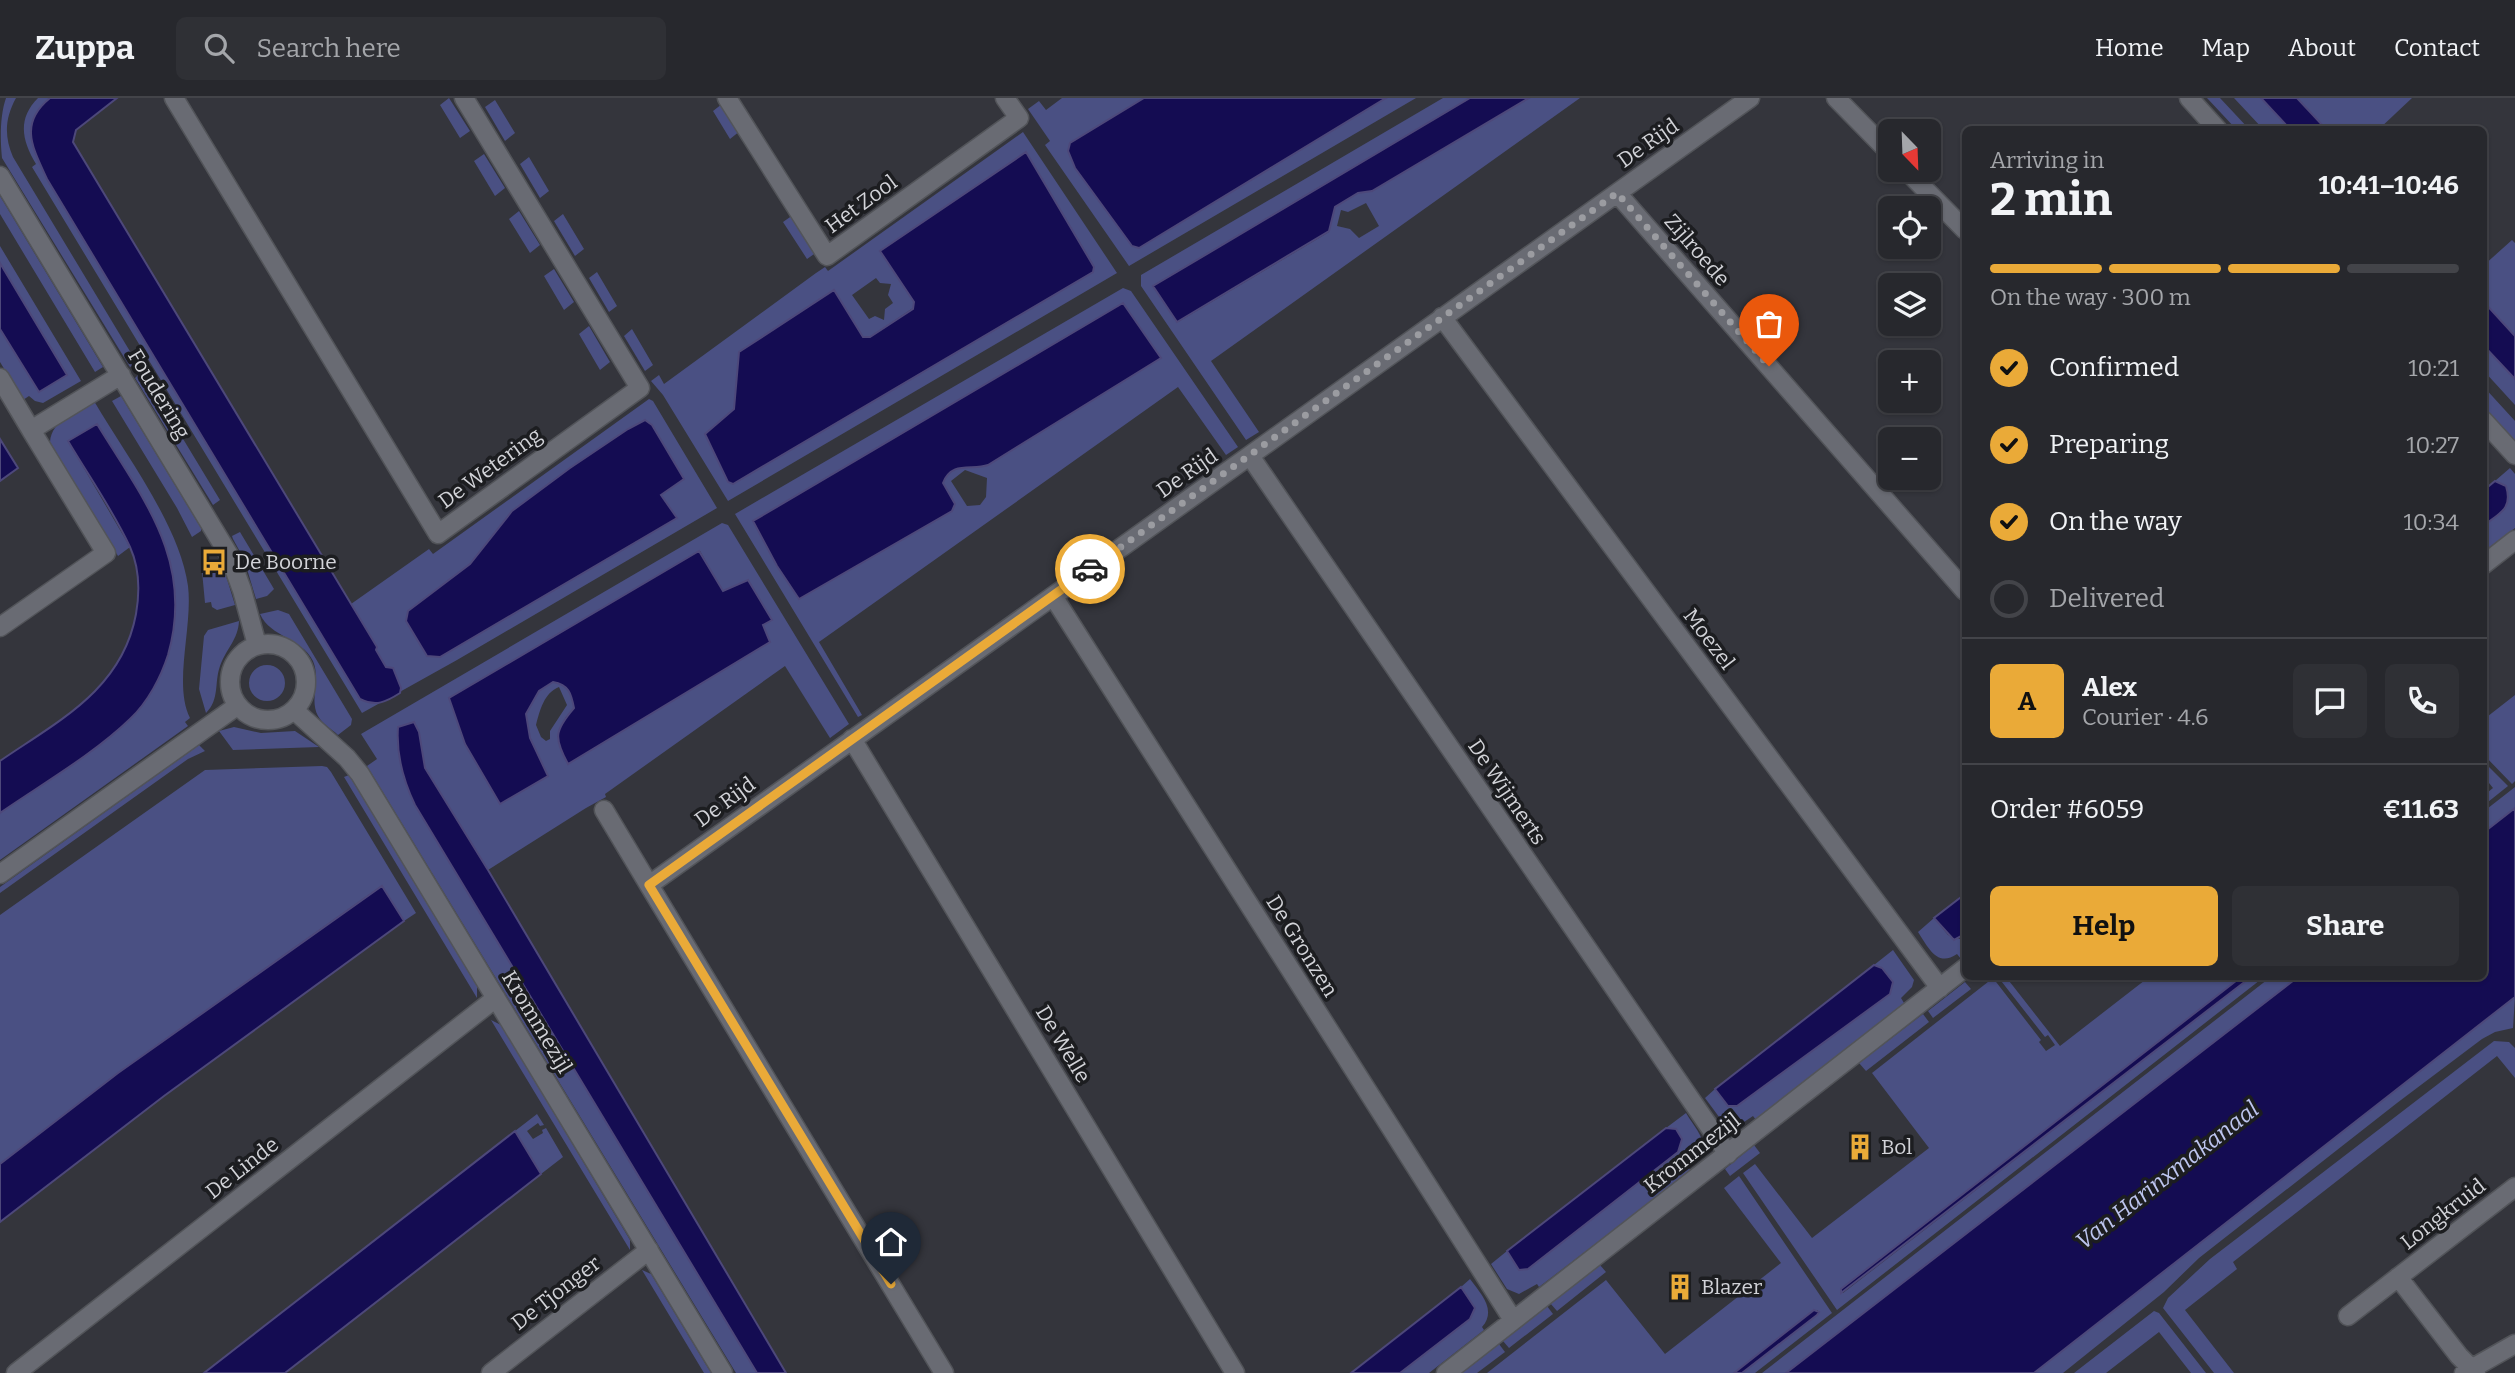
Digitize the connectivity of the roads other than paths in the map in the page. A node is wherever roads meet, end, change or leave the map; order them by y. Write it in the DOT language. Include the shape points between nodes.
graph roads {
  1 [pos="174,98"];
  2 [pos="464,98"];
  3 [pos="727,98"];
  4 [pos="1005,98"];
  5 [pos="1750,98"];
  6 [pos="1836,98"];
  7 [pos="2189,98"];
  8 [pos="2214,126"];
  9 [pos="1878,141"];
  10 [pos="0,176"];
  11 [pos="1918,182"];
  12 [pos="1617,193"];
  13 [pos="1962,227"];
  14 [pos="1442,317"];
  15 [pos="121,375"];
  16 [pos="0,378"];
  17 [pos="2487,424"];
  18 [pos="31,430"];
  19 [pos="2515,455"];
  20 [pos="1250,456"];
  21 [pos="2515,540"];
  22 [pos="2487,562"];
  23 [pos="1962,588"];
  24 [pos="1053,596"];
  25 [pos="0,627"];
  26 [pos="257,645"];
  27 [pos="237,706"];
  28 [pos="294,710"];
  29 [pos="852,739"];
  30 [pos="604,810"];
  31 [pos="0,874"];
  32 [pos="649,885"];
  33 [pos="1962,970"];
  34 [pos="1940,988"];
  35 [pos="496,998"];
  36 [pos="1728,1154"];
  37 [pos="2515,1187"];
  38 [pos="649,1250"];
  39 [pos="2398,1277"];
  40 [pos="2348,1316"];
  41 [pos="1513,1320"];
  42 [pos="2515,1344"];
  43 [pos="2471,1372"];
  44 [pos="16,1373"];
  45 [pos="491,1373"];
  46 [pos="723,1373"];
  47 [pos="944,1373"];
  48 [pos="1235,1373"];
  49 [pos="1446,1373"];
  1 -- 2 [label="street, De Wetering" via="438,534 640,388"];
  3 -- 4 [label="street, Het Zool" via="827,256 1019,118"];
  5 -- 12 [label="street, De Rijd"];
  6 -- 9 [label="street"];
  7 -- 8 [label="street"];
  10 -- 15 [label="street, Foudering"];
  11 -- 13 [label="street"];
  12 -- 14 [label="street, De Rijd"];
  12 -- 23 [label="street, Zijlroede"];
  14 -- 20 [label="street, De Rijd"];
  14 -- 34 [label="street, Moezel"];
  15 -- 18 [label="street"];
  15 -- 26 [label="street, Foudering" via="229,555"];
  16 -- 18 [label="street"];
  17 -- 19 [label="street"];
  18 -- 25 [label="street" via="106,553"];
  20 -- 24 [label="street, De Rijd"];
  20 -- 36 [label="street, De Wijmerts"];
  21 -- 22 [label="street"];
  24 -- 29 [label="street, De Rijd"];
  24 -- 41 [label="street, De Gronzen"];
  26 -- 27 [label="street" via="246,650 231,670 231,695"];
  26 -- 28 [label="street" via="282,647 301,663 306,688"];
  27 -- 28 [label="street" via="246,715 271,721"];
  27 -- 31 [label="street"];
  28 -- 35 [label="street, Krommezijl" via="360,774"];
  29 -- 32 [label="street, De Rijd"];
  29 -- 48 [label="street, De Welle"];
  30 -- 32 [label="street"];
  32 -- 47 [label="street"];
  33 -- 34 [label="street, Krommezijl"];
  34 -- 36 [label="street, Krommezijl"];
  35 -- 38 [label="street, Krommezijl"];
  35 -- 44 [label="street, De Linde"];
  36 -- 41 [label="street, Krommezijl"];
  37 -- 39 [label="street, Longkruid"];
  38 -- 45 [label="street, De Tjonger"];
  38 -- 46 [label="street, Krommezijl"];
  39 -- 40 [label="street, Longkruid"];
  39 -- 43 [label="street, Longkruid"];
  41 -- 49 [label="street, Krommezijl"];
  42 -- 43 [label="street, Longkruid"];
}
